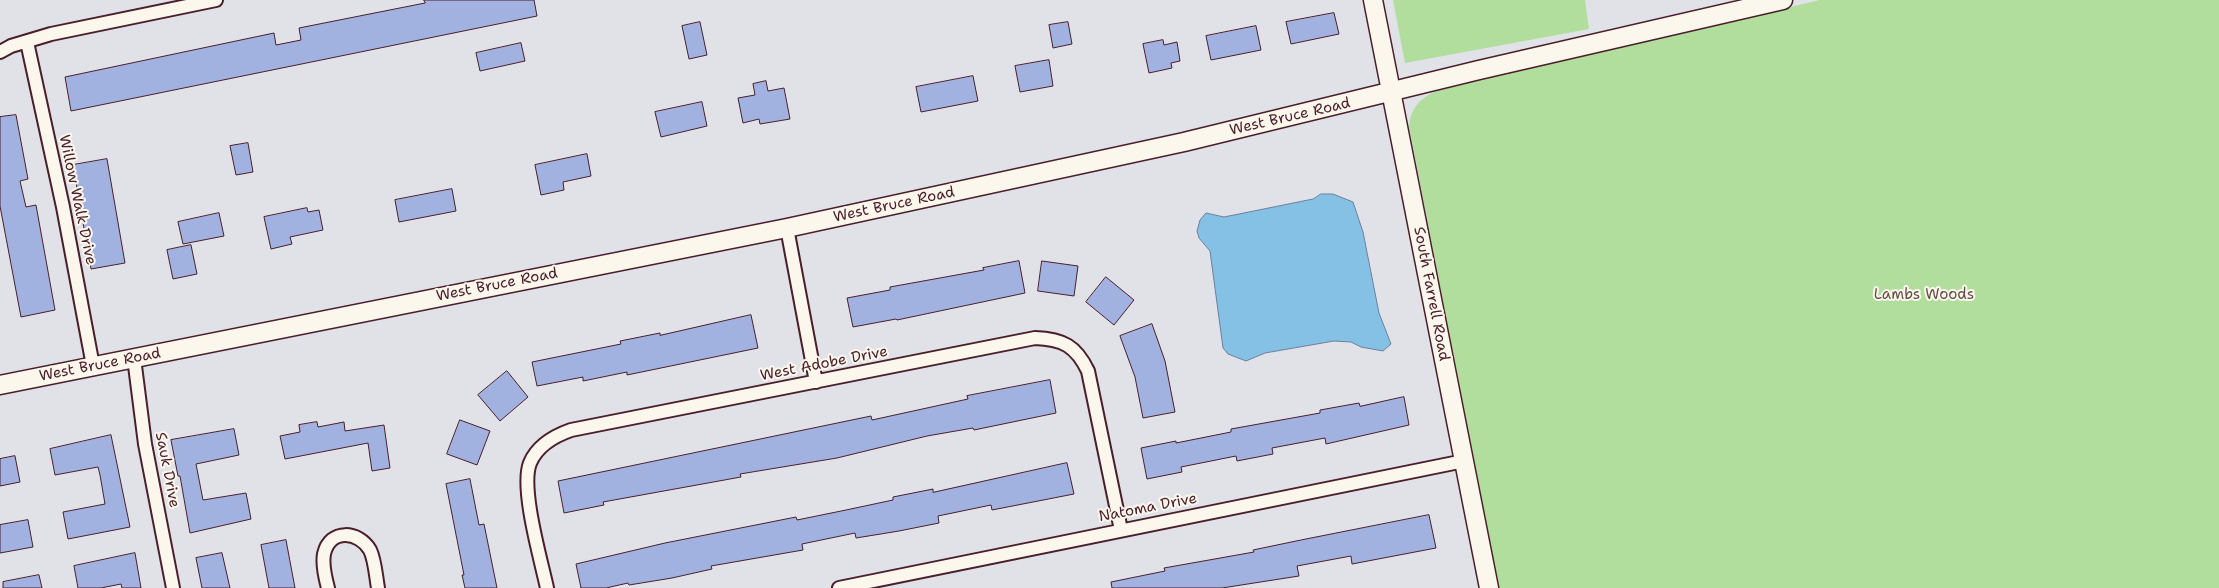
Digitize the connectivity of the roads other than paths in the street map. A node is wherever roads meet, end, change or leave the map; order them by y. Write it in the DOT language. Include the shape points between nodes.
graph roads {
  1 [pos="216,0"];
  2 [pos="1373,0"];
  3 [pos="1783,0"];
  4 [pos="27,42"];
  5 [pos="0,52"];
  6 [pos="1391,93"];
  7 [pos="787,228"];
  8 [pos="134,358"];
  9 [pos="93,366"];
  10 [pos="816,382"];
  11 [pos="0,385"];
  12 [pos="1464,461"];
  13 [pos="1121,530"];
  14 [pos="174,588"];
  15 [pos="328,588"];
  16 [pos="378,588"];
  17 [pos="547,588"];
  18 [pos="839,588"];
  19 [pos="1489,588"];
  1 -- 4 [label="street" via="51,34"];
  2 -- 6 [label="street, South Farrell Road"];
  3 -- 6 [label="street, West Bruce Road"];
  4 -- 5 [label="street"];
  4 -- 9 [label="street, Willow Walk Drive"];
  6 -- 7 [label="street, West Bruce Road" via="1184,142"];
  6 -- 12 [label="street, South Farrell Road"];
  7 -- 8 [label="street, West Bruce Road"];
  7 -- 10 [label="street"];
  8 -- 9 [label="street, West Bruce Road"];
  8 -- 14 [label="street, Sauk Drive" via="145,444"];
  9 -- 11 [label="street, West Bruce Road"];
  10 -- 13 [label="street, West Adobe Drive" via="1035,338 1061,341 1081,357 1088,371"];
  10 -- 17 [label="street, West Adobe Drive" via="571,430 547,442 530,464 527,487"];
  12 -- 13 [label="street, Natoma Drive"];
  12 -- 19 [label="street, South Farrell Road"];
  13 -- 18 [label="street, Natoma Drive"];
  15 -- 16 [label="street" via="324,554 329,542 339,535 349,534 362,540 371,552"];
}
